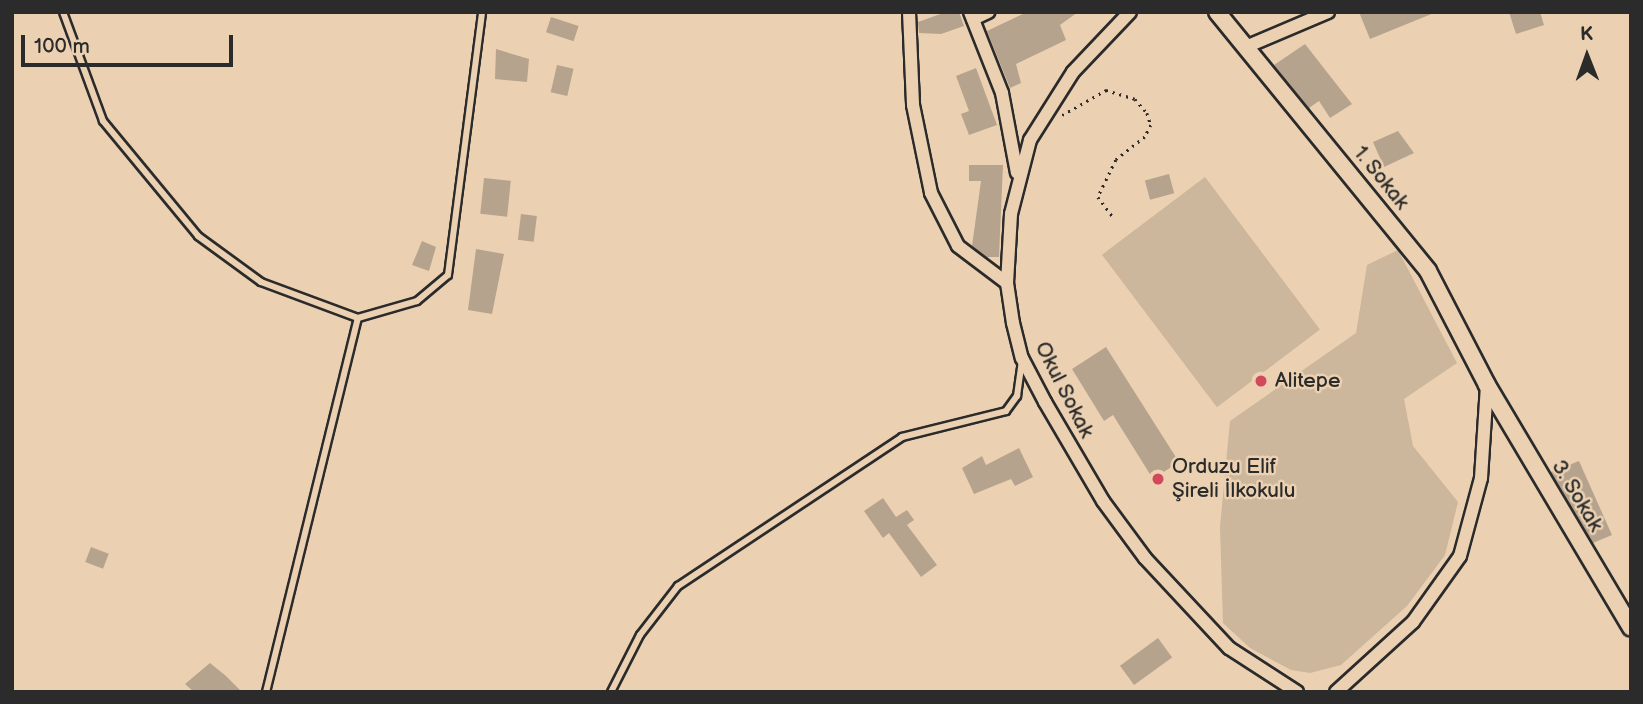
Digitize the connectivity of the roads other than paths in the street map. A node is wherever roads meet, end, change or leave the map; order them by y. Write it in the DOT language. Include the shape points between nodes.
graph roads {
  1 [pos="63,12"];
  2 [pos="482,12"];
  3 [pos="909,12"];
  4 [pos="988,12"];
  5 [pos="1130,12"];
  6 [pos="1217,12"];
  7 [pos="1328,12"];
  8 [pos="972,16"];
  9 [pos="1248,46"];
  10 [pos="1017,177"];
  11 [pos="1007,283"];
  12 [pos="358,318"];
  13 [pos="1022,358"];
  14 [pos="1488,385"];
  15 [pos="1631,628"];
  16 [pos="266,692"];
  17 [pos="611,692"];
  18 [pos="1297,692"];
  19 [pos="1336,692"];
  1 -- 12 [label="lane" via="103,121 198,236 273,288"];
  2 -- 12 [label="lane" via="447,275 417,301"];
  3 -- 11 [label="street" via="913,105 931,193 958,246"];
  4 -- 8 [label="street"];
  5 -- 10 [label="street, Okul Sokak" via="1073,72 1039,120"];
  6 -- 9 [label="street, 1. Sokak"];
  7 -- 9 [label="street"];
  8 -- 10 [label="street" via="1002,93"];
  9 -- 14 [label="street, 1. Sokak" via="1427,271"];
  10 -- 11 [label="street, Okul Sokak"];
  11 -- 13 [label="street, Okul Sokak"];
  12 -- 16 [label="lane"];
  13 -- 17 [label="lane" via="1017,396 1006,411 902,437 881,448 800,508 678,586 640,635"];
  13 -- 18 [label="street, Okul Sokak" via="1103,502 1145,558 1229,648"];
  14 -- 15 [label="street, 3. Sokak"];
  14 -- 19 [label="street" via="1481,478 1460,556 1413,622"];
}
